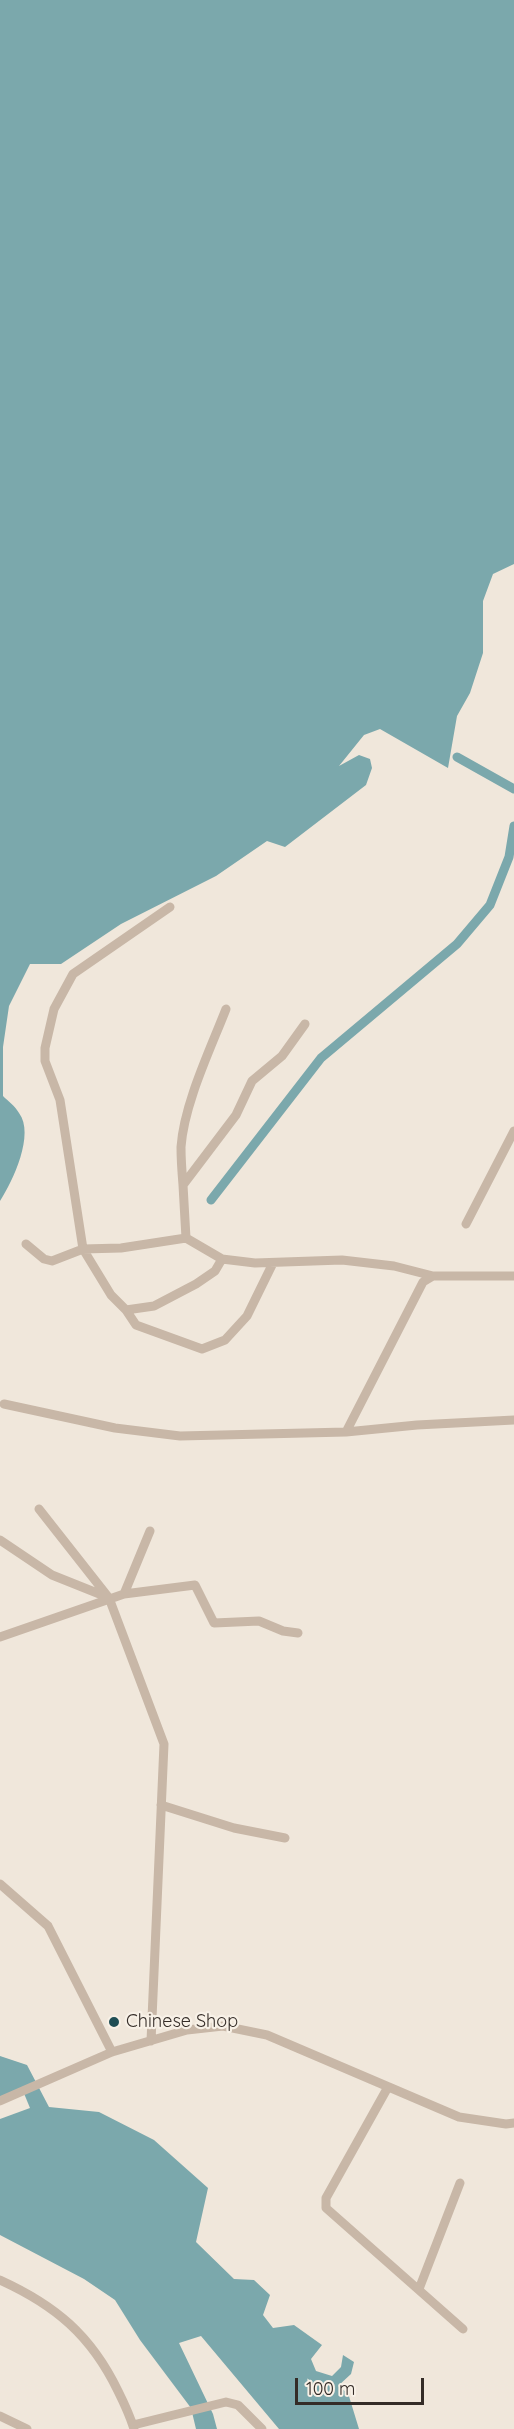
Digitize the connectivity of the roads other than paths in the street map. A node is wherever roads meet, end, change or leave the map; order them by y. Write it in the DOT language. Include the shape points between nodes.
graph roads {
  1 [pos="170,907"];
  2 [pos="226,1009"];
  3 [pos="305,1024"];
  4 [pos="514,1131"];
  5 [pos="183,1185"];
  6 [pos="466,1224"];
  7 [pos="186,1238"];
  8 [pos="26,1244"];
  9 [pos="83,1249"];
  10 [pos="222,1259"];
  11 [pos="273,1263"];
  12 [pos="433,1276"];
  13 [pos="514,1276"];
  14 [pos="126,1310"];
  15 [pos="4,1404"];
  16 [pos="514,1420"];
  17 [pos="346,1432"];
  18 [pos="39,1509"];
  19 [pos="150,1531"];
  20 [pos="0,1540"];
  21 [pos="124,1594"];
  22 [pos="109,1598"];
  23 [pos="298,1633"];
  24 [pos="0,1637"];
  25 [pos="161,1805"];
  26 [pos="285,1838"];
  27 [pos="0,1884"];
  28 [pos="151,2041"];
  29 [pos="111,2052"];
  30 [pos="388,2087"];
  31 [pos="0,2101"];
  32 [pos="514,2123"];
  33 [pos="460,2183"];
  34 [pos="0,2280"];
  35 [pos="419,2289"];
  36 [pos="463,2329"];
  37 [pos="0,2416"];
  38 [pos="133,2427"];
  39 [pos="27,2429"];
  40 [pos="262,2429"];
  1 -- 9 [label="street" via="73,974 54,1010 45,1061 60,1100"];
  2 -- 5 [label="street" via="188,1116 181,1147"];
  3 -- 5 [label="street" via="282,1056 252,1081 236,1115"];
  4 -- 6 [label="street"];
  5 -- 7 [label="street"];
  7 -- 9 [label="street" via="121,1248"];
  7 -- 10 [label="street"];
  8 -- 9 [label="street" via="52,1261"];
  9 -- 14 [label="street" via="111,1295"];
  10 -- 11 [label="street"];
  10 -- 14 [label="street" via="215,1271 196,1284 154,1306"];
  11 -- 12 [label="street" via="342,1260 394,1266"];
  11 -- 14 [label="street" via="247,1316 225,1340 202,1348 136,1325"];
  12 -- 13 [label="street"];
  12 -- 17 [label="street" via="423,1282"];
  15 -- 17 [label="street" via="115,1428 180,1436"];
  16 -- 17 [label="street"];
  18 -- 22 [label="street"];
  19 -- 21 [label="street"];
  20 -- 22 [label="street" via="52,1575"];
  21 -- 22 [label="street"];
  21 -- 23 [label="street" via="195,1585 214,1623 259,1621"];
  22 -- 24 [label="street"];
  22 -- 25 [label="street" via="164,1744"];
  25 -- 26 [label="street" via="234,1828"];
  25 -- 28 [label="street"];
  27 -- 29 [label="street" via="48,1926"];
  28 -- 29 [label="street"];
  28 -- 30 [label="street" via="199,2027 243,2029 267,2035"];
  29 -- 31 [label="street"];
  30 -- 32 [label="street" via="459,2117"];
  30 -- 35 [label="street" via="325,2205"];
  33 -- 35 [label="street"];
  34 -- 38 [label="street" via="48,2305 84,2338 113,2381"];
  35 -- 36 [label="street"];
  37 -- 39 [label="street"];
  38 -- 40 [label="street" via="226,2402 238,2405"];
}
